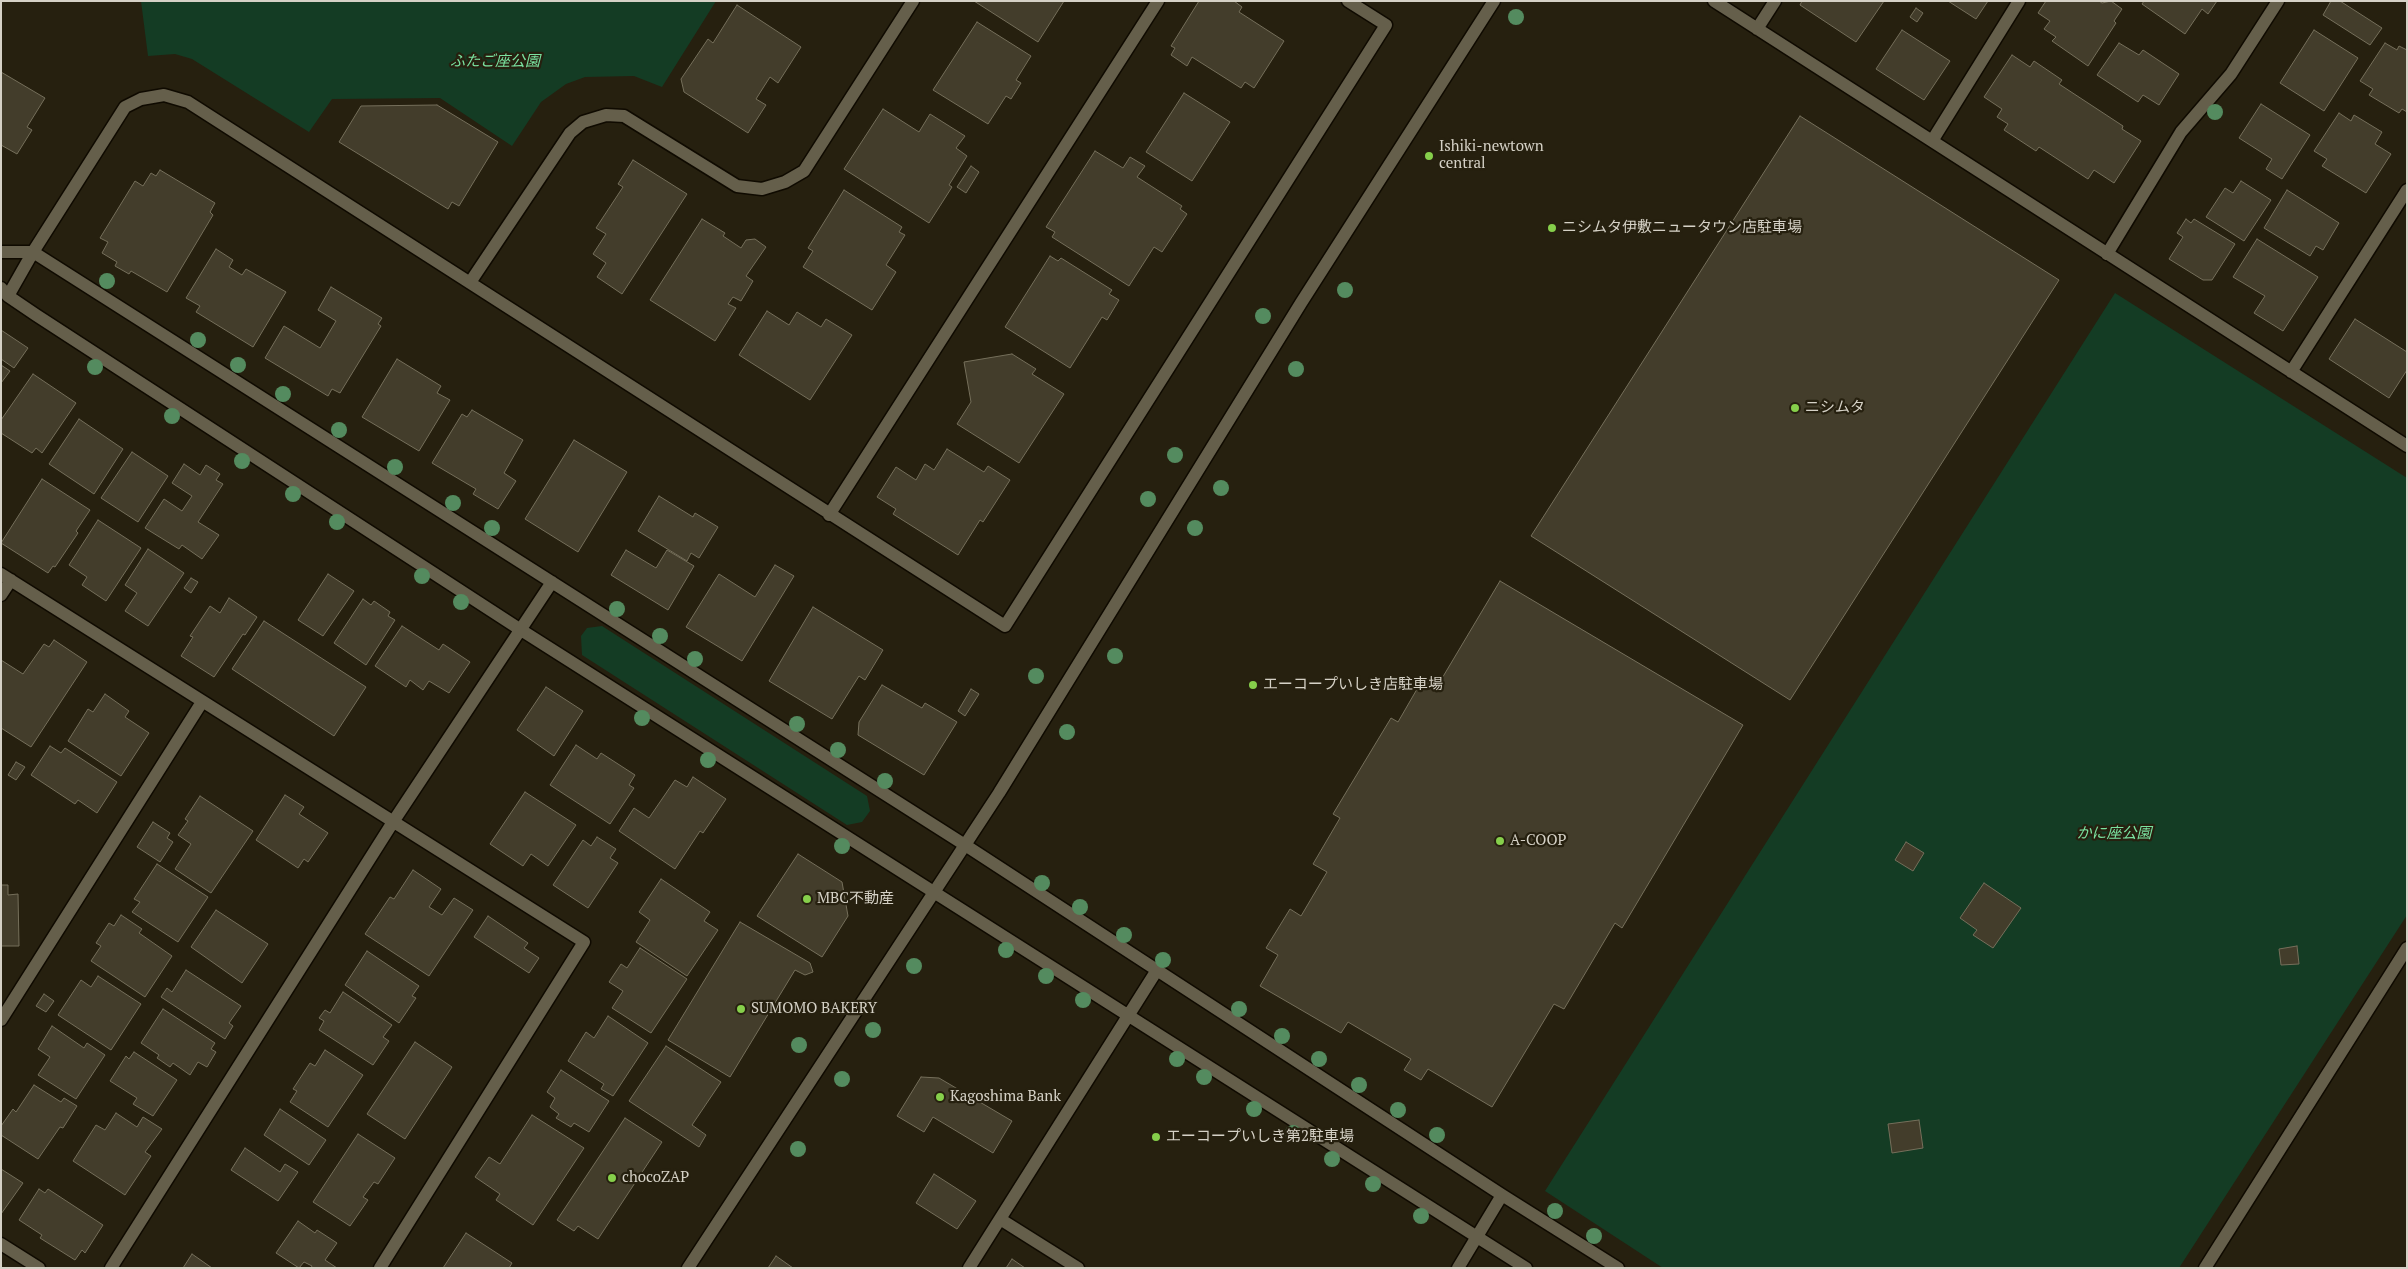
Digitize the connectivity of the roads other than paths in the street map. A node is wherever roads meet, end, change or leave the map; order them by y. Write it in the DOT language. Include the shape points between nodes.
graph roads {
  1 [pos="912,1"];
  2 [pos="1158,1"];
  3 [pos="1348,1"];
  4 [pos="1494,1"];
  5 [pos="1714,1"];
  6 [pos="1775,1"];
  7 [pos="2020,1"];
  8 [pos="2278,1"];
  9 [pos="1758,30"];
  10 [pos="1932,141"];
  11 [pos="2407,190"];
  12 [pos="1,252"];
  13 [pos="33,252"];
  14 [pos="2107,254"];
  15 [pos="470,281"];
  16 [pos="5,292"];
  17 [pos="2292,372"];
  18 [pos="2407,446"];
  19 [pos="829,515"];
  20 [pos="6,577"];
  21 [pos="552,582"];
  22 [pos="1,595"];
  23 [pos="521,630"];
  24 [pos="202,702"];
  25 [pos="393,822"];
  26 [pos="965,845"];
  27 [pos="935,891"];
  28 [pos="2407,948"];
  29 [pos="1157,970"];
  30 [pos="1128,1014"];
  31 [pos="1,1020"];
  32 [pos="1502,1195"];
  33 [pos="1000,1219"];
  34 [pos="1478,1237"];
  35 [pos="1,1244"];
  36 [pos="39,1268"];
  37 [pos="111,1268"];
  38 [pos="380,1268"];
  39 [pos="688,1268"];
  40 [pos="969,1268"];
  41 [pos="1078,1268"];
  42 [pos="1458,1268"];
  43 [pos="1526,1268"];
  44 [pos="1618,1268"];
  45 [pos="2205,1268"];
  1 -- 15 [label="street" via="804,171 785,182 762,189 737,186 624,116 606,114 583,122 570,133"];
  2 -- 19 [label="street"];
  3 -- 19 [label="street" via="1386,25 1005,626"];
  4 -- 26 [label="street" via="1301,303"];
  5 -- 9 [label="street"];
  6 -- 9 [label="street"];
  7 -- 10 [label="street"];
  8 -- 14 [label="street" via="2231,74 2181,132"];
  9 -- 10 [label="street"];
  10 -- 14 [label="street"];
  11 -- 17 [label="street"];
  12 -- 13 [label="street"];
  13 -- 15 [label="street" via="125,107 141,98 164,95 188,102"];
  13 -- 16 [label="street"];
  13 -- 21 [label="street"];
  14 -- 17 [label="street"];
  15 -- 19 [label="street"];
  16 -- 23 [label="street"];
  17 -- 18 [label="street"];
  20 -- 22 [label="street"];
  20 -- 24 [label="street"];
  21 -- 23 [label="street"];
  21 -- 26 [label="street"];
  23 -- 25 [label="street"];
  23 -- 27 [label="street"];
  24 -- 25 [label="street"];
  24 -- 31 [label="street"];
  25 -- 37 [label="street"];
  25 -- 38 [label="street" via="584,942"];
  26 -- 27 [label="street"];
  26 -- 29 [label="street"];
  27 -- 30 [label="street"];
  27 -- 39 [label="street"];
  28 -- 45 [label="street"];
  29 -- 30 [label="street"];
  29 -- 32 [label="street"];
  30 -- 33 [label="street"];
  30 -- 34 [label="street"];
  32 -- 34 [label="street"];
  32 -- 44 [label="street"];
  33 -- 40 [label="street"];
  33 -- 41 [label="street"];
  34 -- 42 [label="street"];
  34 -- 43 [label="street"];
  35 -- 36 [label="street"];
}
